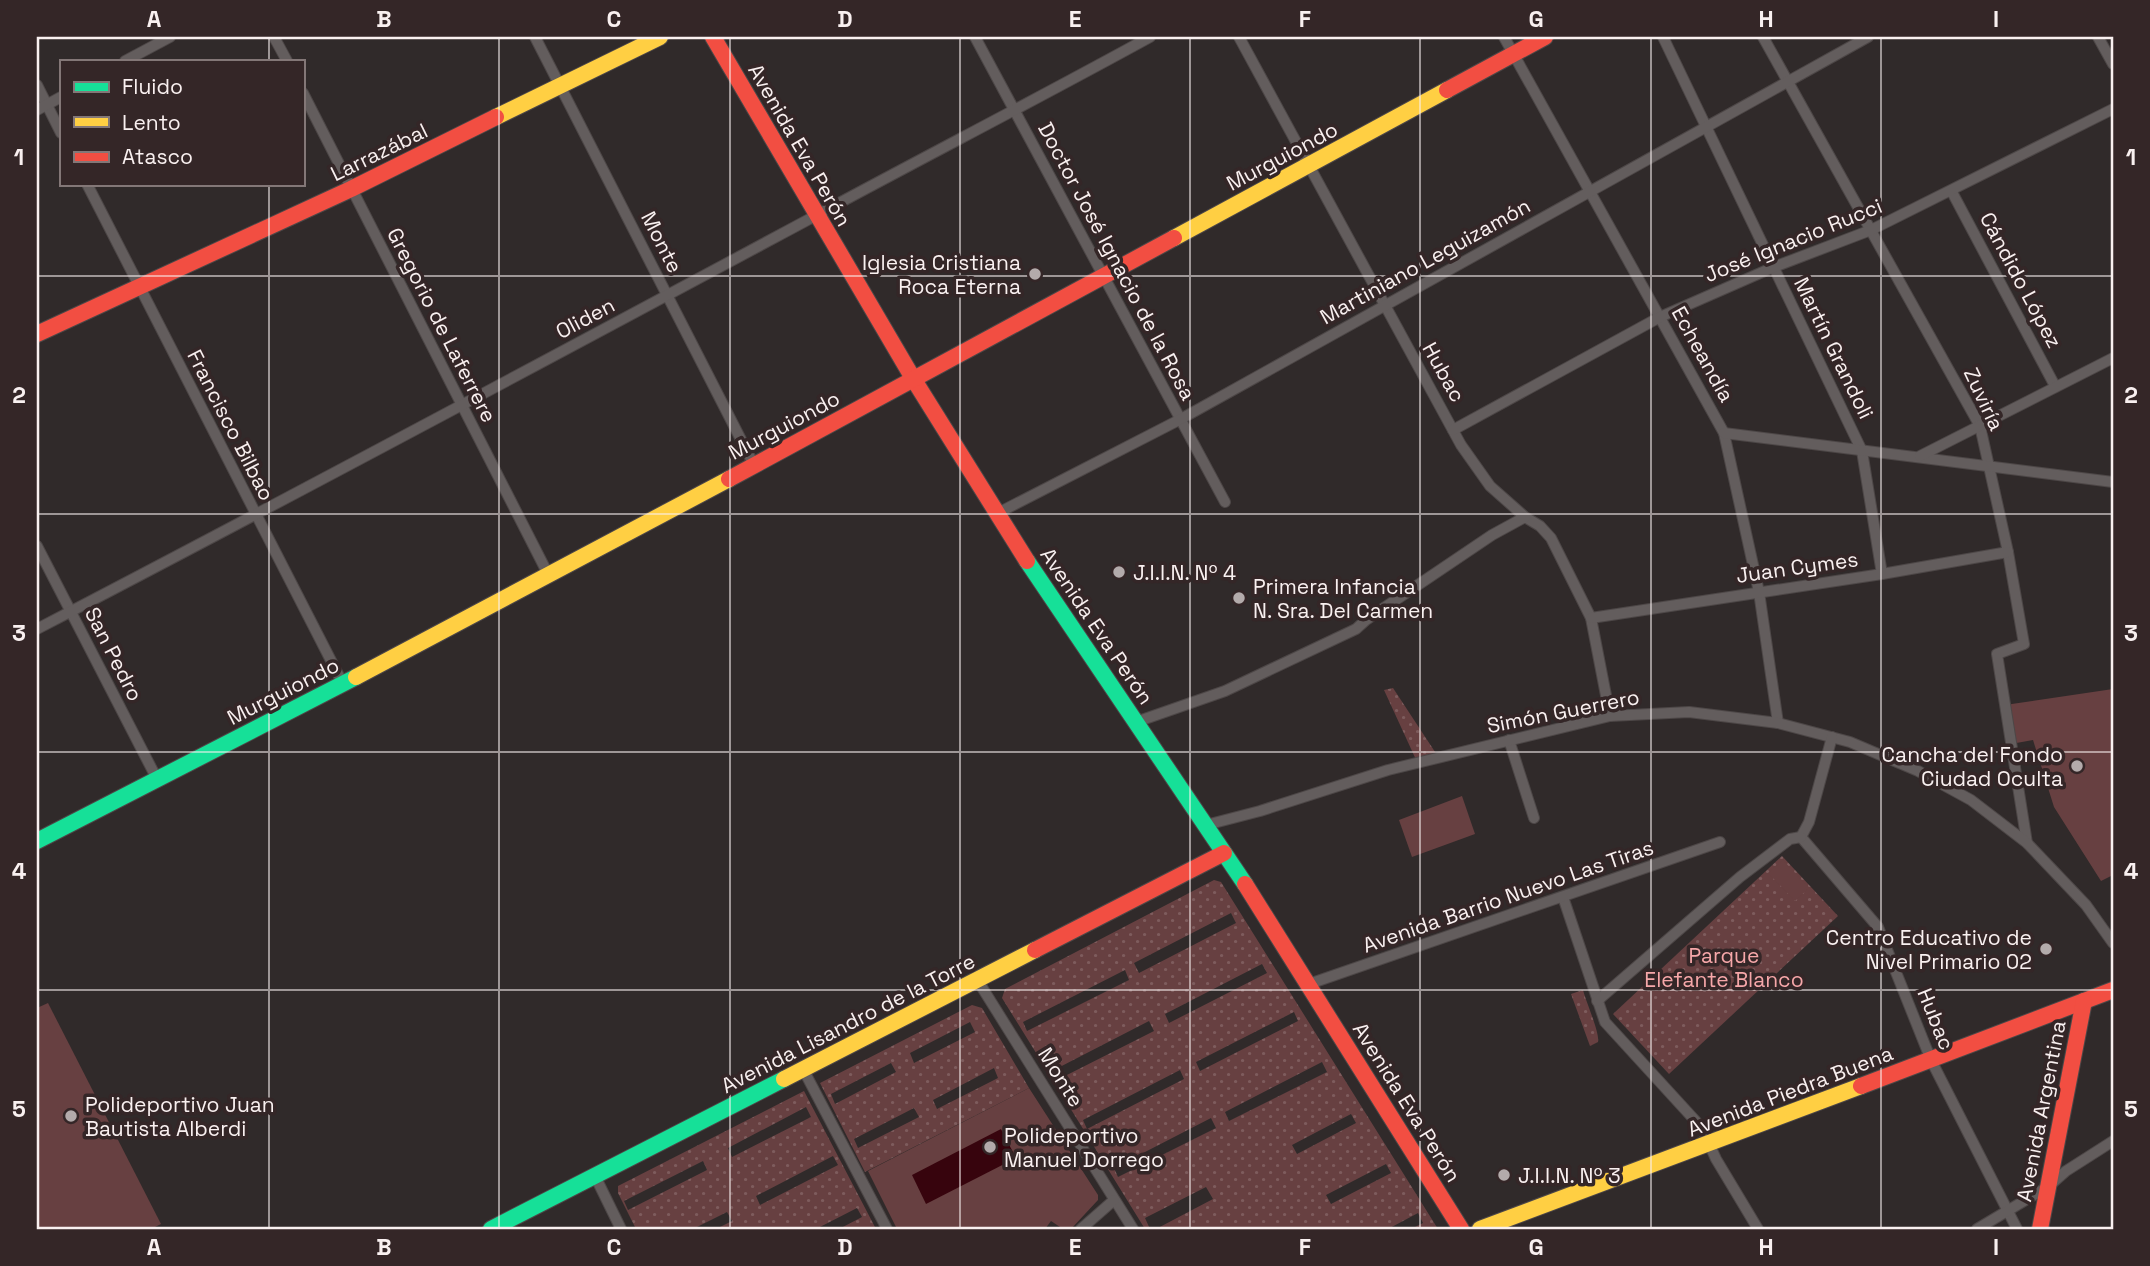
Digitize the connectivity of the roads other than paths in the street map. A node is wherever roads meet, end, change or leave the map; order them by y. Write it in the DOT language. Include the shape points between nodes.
graph roads {
  1 [pos="170,37"];
  2 [pos="274,37"];
  3 [pos="535,37"];
  4 [pos="660,37"];
  5 [pos="713,37"];
  6 [pos="975,37"];
  7 [pos="1150,37"];
  8 [pos="1239,37"];
  9 [pos="1503,37"];
  10 [pos="1545,37"];
  11 [pos="1663,37"];
  12 [pos="1763,37"];
  13 [pos="1868,37"];
  14 [pos="2098,37"];
  15 [pos="1513,55"];
  16 [pos="127,60"];
  17 [pos="286,60"];
  18 [pos="2113,64"];
  19 [pos="1788,83"];
  20 [pos="37,85"];
  21 [pos="560,87"];
  22 [pos="304,95"];
  23 [pos="60,98"];
  24 [pos="42,107"];
  25 [pos="2113,109"];
  26 [pos="1016,111"];
  27 [pos="1707,128"];
  28 [pos="60,132"];
  29 [pos="1309,165"];
  30 [pos="88,186"];
  31 [pos="351,189"];
  32 [pos="1591,191"];
  33 [pos="1952,192"];
  34 [pos="816,215"];
  35 [pos="1871,230"];
  36 [pos="1774,267"];
  37 [pos="1102,276"];
  38 [pos="139,287"];
  39 [pos="668,296"];
  40 [pos="1386,306"];
  41 [pos="1660,317"];
  42 [pos="37,334"];
  43 [pos="2113,358"];
  44 [pos="915,380"];
  45 [pos="2055,386"];
  46 [pos="462,406"];
  47 [pos="1179,420"];
  48 [pos="1980,426"];
  49 [pos="1453,430"];
  50 [pos="1724,433"];
  51 [pos="1863,451"];
  52 [pos="1920,456"];
  53 [pos="754,465"];
  54 [pos="1989,467"];
  55 [pos="2113,482"];
  56 [pos="1225,502"];
  57 [pos="998,513"];
  58 [pos="255,514"];
  59 [pos="1525,517"];
  60 [pos="37,546"];
  61 [pos="2008,552"];
  62 [pos="548,574"];
  63 [pos="1882,574"];
  64 [pos="1759,592"];
  65 [pos="71,611"];
  66 [pos="1591,618"];
  67 [pos="37,629"];
  68 [pos="343,684"];
  69 [pos="1611,716"];
  70 [pos="1136,722"];
  71 [pos="1777,723"];
  72 [pos="1832,737"];
  73 [pos="1509,740"];
  74 [pos="157,779"];
  75 [pos="1534,818"];
  76 [pos="1206,825"];
  77 [pos="1801,837"];
  78 [pos="37,841"];
  79 [pos="1720,842"];
  80 [pos="2027,843"];
  81 [pos="1224,853"];
  82 [pos="1563,897"];
  83 [pos="2113,943"];
  84 [pos="978,981"];
  85 [pos="1309,984"];
  86 [pos="2113,990"];
  87 [pos="1597,1001"];
  88 [pos="2084,1001"];
  89 [pos="1931,1060"];
  90 [pos="803,1069"];
  91 [pos="2113,1141"];
  92 [pos="1710,1144"];
  93 [pos="594,1176"];
  94 [pos="2049,1186"];
  95 [pos="1114,1200"];
  96 [pos="2008,1210"];
  97 [pos="491,1229"];
  98 [pos="621,1229"];
  99 [pos="887,1229"];
  100 [pos="1081,1229"];
  101 [pos="1133,1229"];
  102 [pos="1461,1229"];
  103 [pos="1480,1229"];
  104 [pos="1758,1229"];
  105 [pos="1977,1229"];
  106 [pos="2017,1229"];
  107 [pos="2040,1229"];
  1 -- 16 [label="street"];
  2 -- 17 [label="street"];
  3 -- 21 [label="street, Monte"];
  4 -- 21 [label="main road, Larrazábal"];
  5 -- 34 [label="main road, Avenida Eva Perón"];
  6 -- 26 [label="street, Doctor José Ignacio de la Rosa"];
  7 -- 26 [label="street, Oliden"];
  8 -- 29 [label="street, Hubac"];
  9 -- 15 [label="street, Echeandía"];
  10 -- 15 [label="main road, Murguiondo"];
  11 -- 27 [label="street, Martín Grandoli"];
  12 -- 19 [label="street, Zuviría"];
  13 -- 19 [label="street, Martiniano Leguizamón"];
  14 -- 18 [label="street"];
  15 -- 29 [label="main road, Murguiondo"];
  15 -- 32 [label="street, Echeandía"];
  19 -- 27 [label="street, Martiniano Leguizamón"];
  19 -- 35 [label="street, Zuviría"];
  20 -- 24 [label="street"];
  21 -- 31 [label="main road, Larrazábal"];
  21 -- 39 [label="street, Monte"];
  22 -- 31 [label="street, Gregorio de Laferrere"];
  23 -- 24 [label="street"];
  24 -- 28 [label="street"];
  25 -- 33 [label="street, José Ignacio Rucci"];
  26 -- 34 [label="street, Oliden"];
  26 -- 37 [label="street, Doctor José Ignacio de la Rosa"];
  27 -- 32 [label="street, Martiniano Leguizamón"];
  27 -- 36 [label="street, Martín Grandoli"];
  29 -- 37 [label="main road, Murguiondo"];
  29 -- 40 [label="street, Hubac"];
  30 -- 38 [label="street, Francisco Bilbao"];
  31 -- 38 [label="main road, Larrazábal"];
  31 -- 46 [label="street, Gregorio de Laferrere"];
  32 -- 40 [label="street, Martiniano Leguizamón"];
  32 -- 41 [label="street, Echeandía"];
  33 -- 35 [label="street, José Ignacio Rucci"];
  33 -- 45 [label="street, Cándido López"];
  34 -- 39 [label="street, Oliden"];
  34 -- 44 [label="main road, Avenida Eva Perón"];
  35 -- 36 [label="street, José Ignacio Rucci"];
  35 -- 48 [label="street, Zuviría"];
  36 -- 41 [label="street, José Ignacio Rucci"];
  36 -- 51 [label="street, Martín Grandoli"];
  37 -- 44 [label="main road, Murguiondo"];
  37 -- 47 [label="street, Doctor José Ignacio de la Rosa"];
  38 -- 42 [label="main road, Larrazábal"];
  38 -- 58 [label="street, Francisco Bilbao"];
  39 -- 46 [label="street, Oliden"];
  39 -- 53 [label="street, Monte"];
  40 -- 47 [label="street, Martiniano Leguizamón"];
  40 -- 49 [label="street, Hubac"];
  41 -- 49 [label="street, José Ignacio Rucci"];
  41 -- 50 [label="street, Echeandía"];
  43 -- 45 [label="street"];
  44 -- 53 [label="main road, Murguiondo"];
  44 -- 57 [label="main road, Avenida Eva Perón"];
  45 -- 48 [label="street"];
  46 -- 58 [label="street, Oliden"];
  46 -- 62 [label="street, Gregorio de Laferrere"];
  47 -- 56 [label="street, Doctor José Ignacio de la Rosa"];
  47 -- 57 [label="street, Martiniano Leguizamón"];
  48 -- 52 [label="street"];
  48 -- 54 [label="street, Zuviría"];
  49 -- 59 [label="street, Hubac" via="1490,486"];
  50 -- 51 [label="street"];
  50 -- 64 [label="street, Echeandía"];
  51 -- 52 [label="street"];
  51 -- 63 [label="street, Martín Grandoli"];
  52 -- 54 [label="street"];
  53 -- 62 [label="main road, Murguiondo"];
  54 -- 55 [label="street"];
  54 -- 61 [label="street, Zuviría"];
  57 -- 70 [label="main road, Avenida Eva Perón"];
  58 -- 65 [label="street, Oliden"];
  58 -- 68 [label="street, Francisco Bilbao"];
  59 -- 66 [label="street, Hubac" via="1551,538"];
  59 -- 70 [label="street" via="1356,629 1225,691"];
  60 -- 65 [label="street, San Pedro"];
  61 -- 63 [label="street, Juan Cymes"];
  61 -- 80 [label="street, Zuviría" via="2024,644 1997,654"];
  62 -- 68 [label="main road, Murguiondo"];
  63 -- 64 [label="street, Juan Cymes"];
  64 -- 66 [label="street, Juan Cymes"];
  64 -- 71 [label="street, Echeandía"];
  65 -- 67 [label="street, Oliden"];
  65 -- 74 [label="street, San Pedro"];
  66 -- 69 [label="street, Hubac"];
  68 -- 74 [label="main road, Murguiondo"];
  69 -- 71 [label="street, Simón Guerrero" via="1689,712"];
  69 -- 73 [label="street, Simón Guerrero"];
  70 -- 76 [label="main road, Avenida Eva Perón"];
  71 -- 72 [label="street, Simón Guerrero"];
  72 -- 77 [label="street"];
  72 -- 80 [label="street, Simón Guerrero" via="1929,777 1971,800"];
  73 -- 75 [label="street"];
  73 -- 76 [label="street, Simón Guerrero" via="1388,770"];
  74 -- 78 [label="main road, Murguiondo"];
  76 -- 81 [label="main road, Avenida Eva Perón"];
  77 -- 87 [label="street" via="1790,839 1740,877"];
  77 -- 89 [label="street, Hubac" via="1878,927"];
  79 -- 82 [label="street, Avenida Barrio Nuevo Las Tiras"];
  80 -- 83 [label="street, Simón Guerrero" via="2086,905"];
  81 -- 84 [label="main road, Avenida Lisandro de la Torre"];
  81 -- 85 [label="main road, Avenida Eva Perón"];
  82 -- 85 [label="street, Avenida Barrio Nuevo Las Tiras"];
  82 -- 87 [label="street"];
  84 -- 90 [label="main road, Avenida Lisandro de la Torre"];
  84 -- 95 [label="street, Monte"];
  85 -- 102 [label="main road, Avenida Eva Perón"];
  86 -- 88 [label="main road, Avenida Piedra Buena"];
  87 -- 92 [label="street" via="1609,1028 1702,1128"];
  88 -- 89 [label="main road, Avenida Piedra Buena"];
  88 -- 94 [label="main road, Avenida Argentina"];
  89 -- 92 [label="main road, Avenida Piedra Buena"];
  89 -- 96 [label="street, Hubac"];
  90 -- 93 [label="main road, Avenida Lisandro de la Torre"];
  90 -- 99 [label="street"];
  91 -- 94 [label="street"];
  92 -- 103 [label="main road, Avenida Piedra Buena"];
  92 -- 104 [label="street"];
  93 -- 97 [label="main road, Avenida Lisandro de la Torre"];
  93 -- 98 [label="street"];
  94 -- 96 [label="street"];
  94 -- 107 [label="main road, Avenida Argentina"];
  95 -- 100 [label="street"];
  95 -- 101 [label="street, Monte"];
  96 -- 105 [label="street"];
  96 -- 106 [label="street, Hubac"];
}
